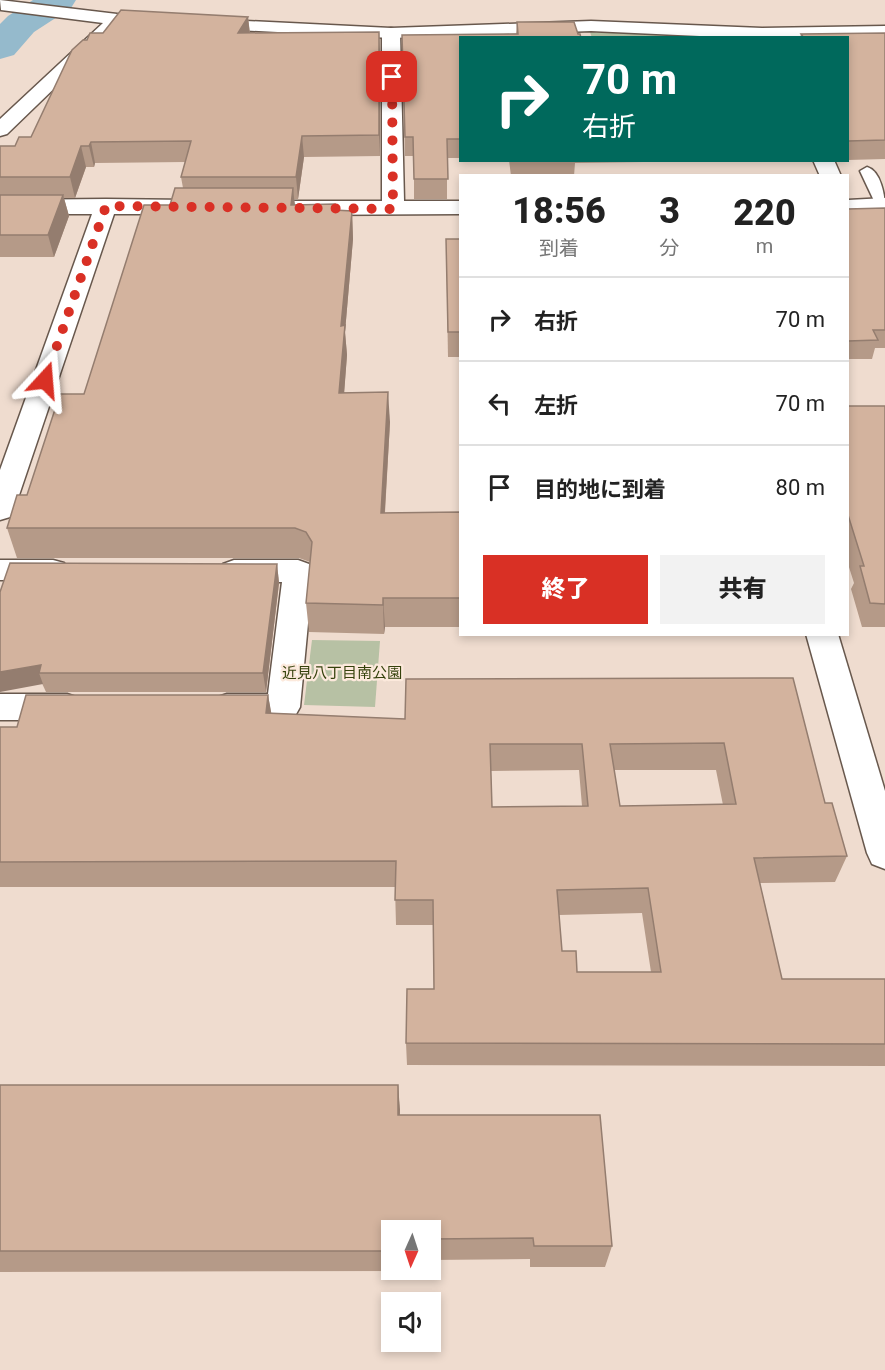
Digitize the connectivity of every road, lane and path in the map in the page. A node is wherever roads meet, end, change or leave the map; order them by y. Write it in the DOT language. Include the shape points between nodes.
graph roads {
  1 [pos="5,4"];
  2 [pos="188,23"];
  3 [pos="885,31"];
  4 [pos="391,33"];
  5 [pos="763,35"];
  6 [pos="0,130"];
  7 [pos="867,171"];
  8 [pos="106,206"];
  9 [pos="849,206"];
  10 [pos="884,206"];
  11 [pos="0,207"];
  12 [pos="214,207"];
  13 [pos="273,208"];
  14 [pos="459,208"];
  15 [pos="393,209"];
  16 [pos="0,510"];
  17 [pos="0,570"];
  18 [pos="84,571"];
  19 [pos="203,571"];
  20 [pos="823,636"];
  21 [pos="0,707"];
  22 [pos="94,707"];
  23 [pos="200,707"];
  24 [pos="885,853"];
  1 -- 6 [label="street" via="123,20"];
  2 -- 4 [label="street"];
  3 -- 5 [label="street"];
  4 -- 5 [label="street" via="591,26"];
  4 -- 15 [label="street"];
  7 -- 10 [label="lane"];
  8 -- 11 [label="street"];
  8 -- 12 [label="street"];
  8 -- 16 [label="street"];
  9 -- 10 [label="street"];
  13 -- 15 [label="street"];
  14 -- 15 [label="street"];
  17 -- 18 [label="street"];
  19 -- 23 [label="street" via="298,571 283,707"];
  20 -- 24 [label="street"];
  21 -- 22 [label="street"];
}
